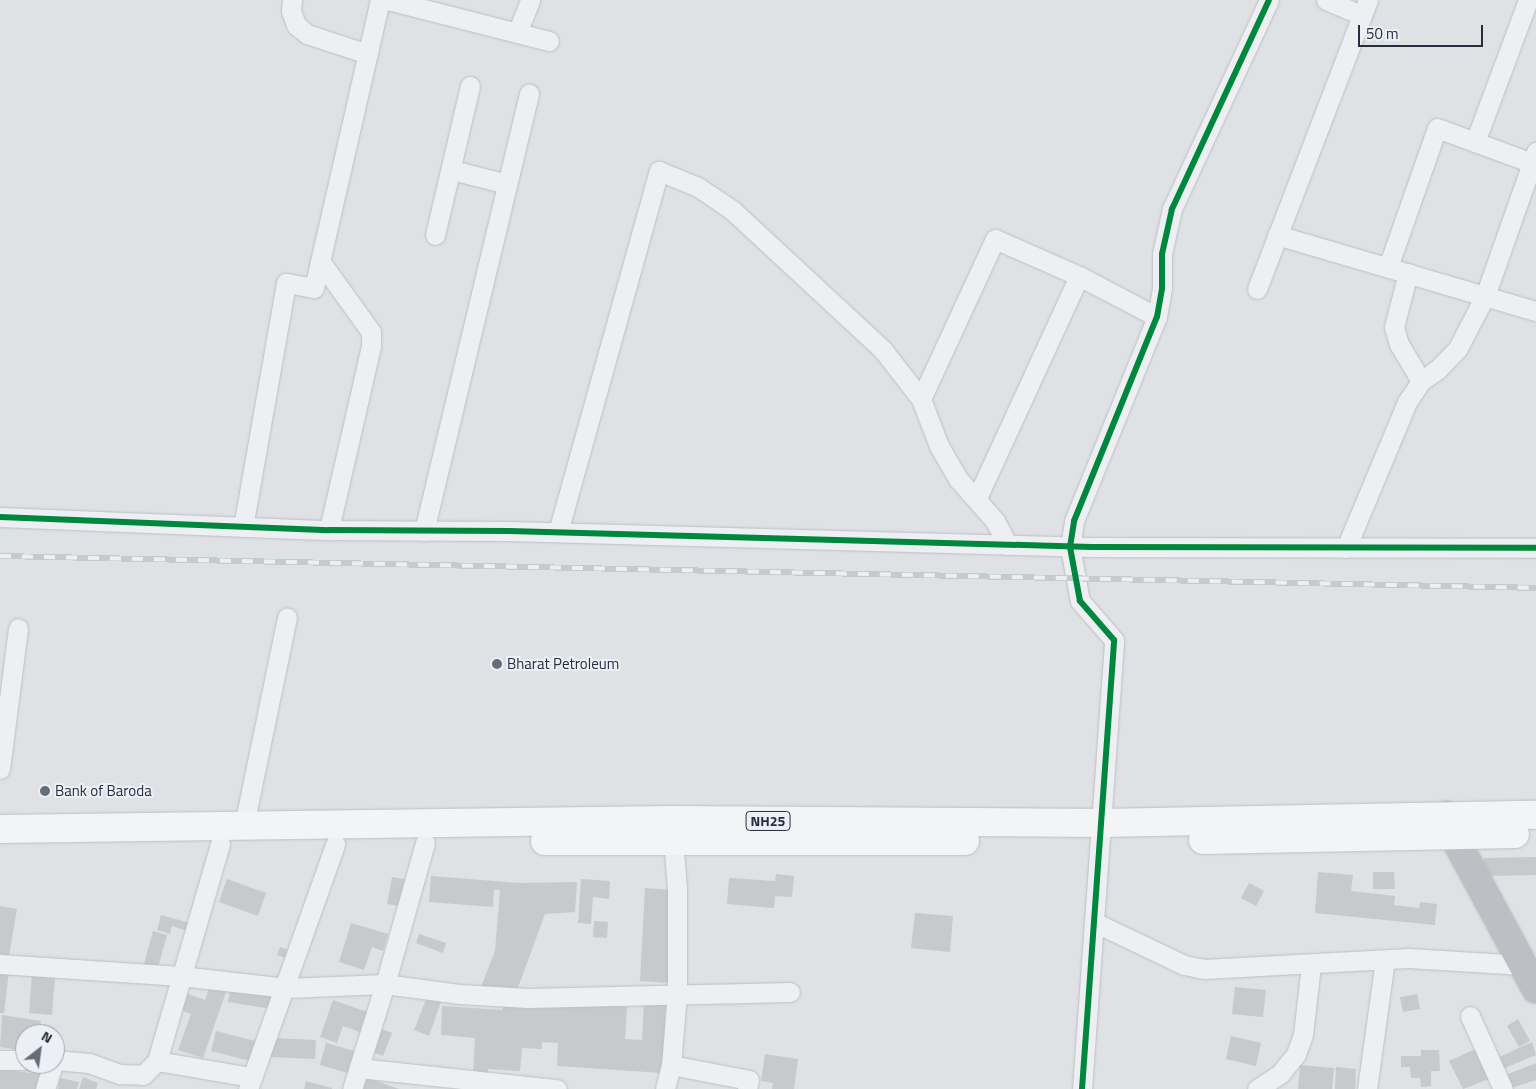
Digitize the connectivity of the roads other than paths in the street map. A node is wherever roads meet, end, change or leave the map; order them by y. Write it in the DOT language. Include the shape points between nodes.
graph roads {
  1 [pos="292,0"];
  2 [pos="380,0"];
  3 [pos="388,0"];
  4 [pos="530,0"];
  5 [pos="1270,0"];
  6 [pos="1326,0"];
  7 [pos="1528,0"];
  8 [pos="426,4"];
  9 [pos="1365,7"];
  10 [pos="517,33"];
  11 [pos="549,41"];
  12 [pos="368,54"];
  13 [pos="470,86"];
  14 [pos="528,93"];
  15 [pos="1475,142"];
  16 [pos="1534,157"];
  17 [pos="452,170"];
  18 [pos="507,184"];
  19 [pos="436,235"];
  20 [pos="1277,235"];
  21 [pos="320,261"];
  22 [pos="1388,267"];
  23 [pos="1408,273"];
  24 [pos="1079,276"];
  25 [pos="1258,289"];
  26 [pos="1486,296"];
  27 [pos="1536,311"];
  28 [pos="1157,317"];
  29 [pos="1421,381"];
  30 [pos="921,399"];
  31 [pos="977,498"];
  32 [pos="0,517"];
  33 [pos="243,527"];
  34 [pos="329,530"];
  35 [pos="424,531"];
  36 [pos="558,532"];
  37 [pos="1008,545"];
  38 [pos="1070,547"];
  39 [pos="1346,548"];
  40 [pos="1536,548"];
  41 [pos="287,617"];
  42 [pos="18,628"];
  43 [pos="0,769"];
  44 [pos="1536,815"];
  45 [pos="244,825"];
  46 [pos="1449,825"];
  47 [pos="0,829"];
  48 [pos="1101,833"];
  49 [pos="1536,833"];
  50 [pos="673,840"];
  51 [pos="425,842"];
  52 [pos="220,844"];
  53 [pos="335,844"];
  54 [pos="0,846"];
  55 [pos="1094,922"];
  56 [pos="1385,960"];
  57 [pos="0,964"];
  58 [pos="1311,965"];
  59 [pos="181,976"];
  60 [pos="1532,979"];
  61 [pos="385,984"];
  62 [pos="286,988"];
  63 [pos="790,992"];
  64 [pos="677,994"];
  65 [pos="1470,1016"];
  66 [pos="0,1060"];
  67 [pos="15,1060"];
  68 [pos="65,1061"];
  69 [pos="157,1061"];
  70 [pos="671,1065"];
  71 [pos="359,1068"];
  72 [pos="50,1074"];
  73 [pos="250,1083"];
  74 [pos="45,1089"];
  75 [pos="352,1089"];
  76 [pos="557,1089"];
  77 [pos="665,1089"];
  78 [pos="747,1089"];
  79 [pos="1082,1089"];
  80 [pos="1257,1089"];
  81 [pos="1366,1089"];
  82 [pos="1503,1089"];
  1 -- 12 [label="street" via="291,11 296,25 307,34"];
  2 -- 12 [label="street"];
  3 -- 8 [label="street"];
  4 -- 10 [label="street"];
  5 -- 28 [label="street" via="1172,209 1162,254 1162,288"];
  6 -- 9 [label="street"];
  7 -- 15 [label="street"];
  8 -- 10 [label="street"];
  9 -- 20 [label="street"];
  10 -- 11 [label="street"];
  12 -- 21 [label="street"];
  13 -- 17 [label="street"];
  14 -- 18 [label="street"];
  15 -- 16 [label="street"];
  15 -- 22 [label="street" via="1437,128"];
  16 -- 26 [label="street"];
  17 -- 18 [label="street"];
  17 -- 19 [label="street"];
  18 -- 35 [label="street"];
  20 -- 22 [label="street"];
  20 -- 25 [label="street"];
  21 -- 33 [label="street" via="314,288 286,283"];
  21 -- 34 [label="street" via="371,332 371,346"];
  22 -- 23 [label="street"];
  23 -- 26 [label="street"];
  23 -- 29 [label="street" via="1394,327 1399,344"];
  24 -- 28 [label="street"];
  24 -- 30 [label="street" via="995,239"];
  24 -- 31 [label="street"];
  26 -- 27 [label="street"];
  26 -- 29 [label="street" via="1458,348"];
  28 -- 38 [label="street" via="1074,521"];
  29 -- 39 [label="street" via="1407,402"];
  30 -- 31 [label="street" via="939,446 959,480"];
  30 -- 36 [label="street" via="883,350 732,210 698,187 659,171"];
  31 -- 37 [label="street" via="996,521"];
  32 -- 33 [label="street"];
  33 -- 34 [label="street"];
  34 -- 35 [label="street"];
  35 -- 36 [label="street"];
  36 -- 37 [label="street"];
  37 -- 38 [label="street"];
  38 -- 39 [label="street"];
  38 -- 48 [label="street" via="1080,602 1114,640"];
  39 -- 40 [label="street"];
  41 -- 45 [label="street"];
  42 -- 43 [label="street"];
  44 -- 46 [label="main road, NH25"];
  45 -- 47 [label="main road, NH25"];
  45 -- 48 [label="main road, NH25" via="672,820"];
  46 -- 48 [label="main road, NH25"];
  46 -- 49 [label="main road, NH25"];
  46 -- 60 [label="street"];
  48 -- 50 [label="main road, NH25"];
  48 -- 55 [label="street"];
  50 -- 51 [label="main road, NH25"];
  50 -- 64 [label="street" via="677,888"];
  51 -- 53 [label="main road, NH25"];
  51 -- 61 [label="street"];
  52 -- 53 [label="main road, NH25"];
  52 -- 54 [label="main road, NH25"];
  52 -- 59 [label="street"];
  53 -- 62 [label="street"];
  55 -- 58 [label="street" via="1194,968"];
  55 -- 79 [label="street"];
  56 -- 58 [label="street"];
  56 -- 60 [label="street" via="1430,958"];
  56 -- 81 [label="street"];
  57 -- 59 [label="street"];
  58 -- 80 [label="street" via="1303,1036 1296,1054 1280,1074"];
  59 -- 62 [label="street"];
  59 -- 69 [label="street"];
  61 -- 62 [label="street"];
  61 -- 64 [label="street" via="460,994 528,998"];
  61 -- 71 [label="street"];
  62 -- 73 [label="street"];
  63 -- 64 [label="street"];
  64 -- 70 [label="street"];
  65 -- 82 [label="street"];
  66 -- 67 [label="street"];
  68 -- 69 [label="street" via="89,1063 120,1074 143,1075"];
  69 -- 73 [label="street"];
  70 -- 77 [label="street"];
  70 -- 78 [label="street" via="749,1080"];
  71 -- 75 [label="street"];
  71 -- 76 [label="street"];
  72 -- 74 [label="street"];
}
